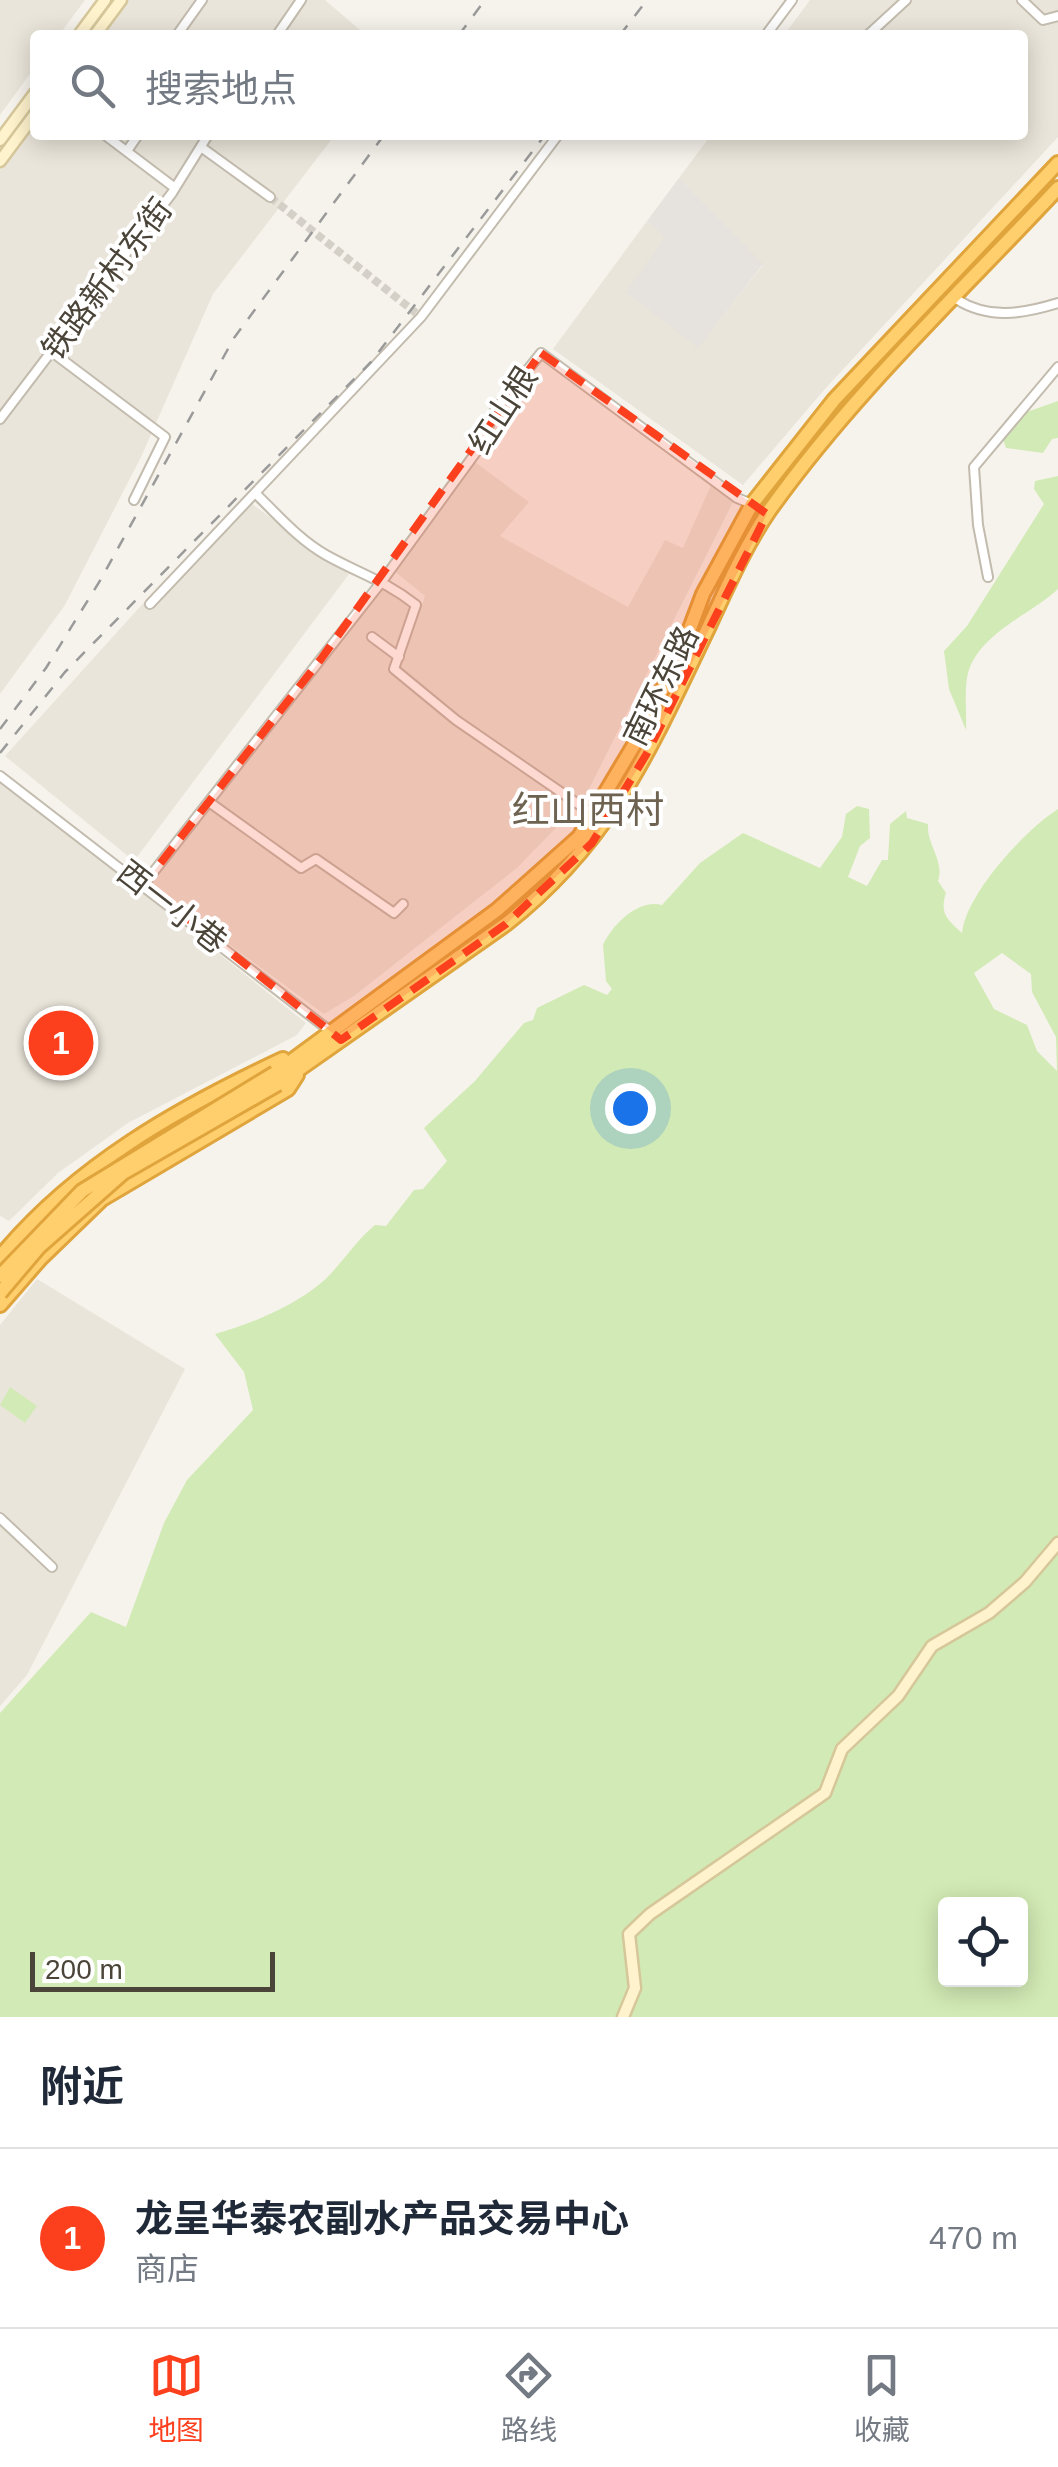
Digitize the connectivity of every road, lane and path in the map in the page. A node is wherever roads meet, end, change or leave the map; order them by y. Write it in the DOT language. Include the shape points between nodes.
graph roads {
  1 [pos="105,0"];
  2 [pos="121,0"];
  3 [pos="202,0"];
  4 [pos="301,0"];
  5 [pos="792,0"];
  6 [pos="906,0"];
  7 [pos="1022,0"];
  8 [pos="1058,16"];
  9 [pos="83,30"];
  10 [pos="99,30"];
  11 [pos="181,30"];
  12 [pos="280,30"];
  13 [pos="770,30"];
  14 [pos="873,30"];
  15 [pos="30,101"];
  16 [pos="30,121"];
  17 [pos="0,140"];
  18 [pos="113,140"];
  19 [pos="135,140"];
  20 [pos="205,140"];
  21 [pos="554,140"];
  22 [pos="201,147"];
  23 [pos="127,151"];
  24 [pos="0,161"];
  25 [pos="1058,163"];
  26 [pos="175,188"];
  27 [pos="1058,188"];
  28 [pos="270,197"];
  29 [pos="956,299"];
  30 [pos="1058,303"];
  31 [pos="52,352"];
  32 [pos="1058,367"];
  33 [pos="0,420"];
  34 [pos="255,493"];
  35 [pos="134,500"];
  36 [pos="752,504"];
  37 [pos="767,514"];
  38 [pos="988,576"];
  39 [pos="384,580"];
  40 [pos="150,604"];
  41 [pos="372,637"];
  42 [pos="399,656"];
  43 [pos="0,776"];
  44 [pos="209,802"];
  45 [pos="594,814"];
  46 [pos="144,884"];
  47 [pos="403,904"];
  48 [pos="336,1036"];
  49 [pos="302,1059"];
  50 [pos="276,1079"];
  51 [pos="6,1237"];
  52 [pos="1,1253"];
  53 [pos="40,1258"];
  54 [pos="29,1271"];
  55 [pos="0,1276"];
  56 [pos="0,1293"];
  57 [pos="0,1306"];
  58 [pos="0,1518"];
  59 [pos="1058,1544"];
  60 [pos="52,1568"];
  61 [pos="623,2017"];
  1 -- 9 [label="main road"];
  2 -- 10 [label="main road"];
  3 -- 11 [label="street"];
  4 -- 12 [label="street"];
  5 -- 13 [label="street"];
  6 -- 14 [label="street"];
  7 -- 8 [label="street" via="1043,20"];
  15 -- 17 [label="main road"];
  16 -- 24 [label="main road"];
  18 -- 23 [label="street"];
  19 -- 23 [label="street"];
  20 -- 22 [label="street, 铁路新村东街"];
  21 -- 34 [label="street" via="419,315"];
  22 -- 26 [label="street, 铁路新村东街"];
  22 -- 28 [label="street"];
  23 -- 26 [label="street"];
  25 -- 36 [label="highway, 南环东路" via="814,422"];
  26 -- 31 [label="street, 铁路新村东街"];
  27 -- 29 [label="highway, 南环东路"];
  29 -- 30 [label="street" via="986,314"];
  29 -- 37 [label="highway, 南环东路" via="818,444"];
  31 -- 33 [label="street, 铁路新村东街"];
  31 -- 35 [label="street" via="165,437"];
  32 -- 38 [label="street" via="974,467"];
  34 -- 39 [label="street" via="326,555"];
  34 -- 40 [label="street"];
  36 -- 37 [label="highway"];
  36 -- 39 [label="street, 红山根" via="541,353 494,412 482,444"];
  36 -- 45 [label="highway, 南环东路"];
  37 -- 48 [label="highway, 南环东路" via="646,755 592,844 518,914"];
  39 -- 42 [label="street" via="416,605"];
  39 -- 44 [label="street"];
  41 -- 42 [label="street"];
  42 -- 45 [label="street" via="394,669 456,720"];
  43 -- 46 [label="street, 西一小巷"];
  44 -- 46 [label="street"];
  44 -- 47 [label="street" via="301,868 316,858 394,913"];
  45 -- 48 [label="highway, 南环东路" via="532,882"];
  46 -- 48 [label="street, 西一小巷"];
  48 -- 49 [label="highway, 南环东路"];
  49 -- 50 [label="highway, 南环东路"];
  49 -- 51 [label="highway" via="188,1105 131,1140"];
  49 -- 53 [label="highway" via="288,1089 102,1200"];
  50 -- 55 [label="highway, 南环东路, bridge" via="82,1191"];
  50 -- 56 [label="highway, 南环东路, bridge" via="123,1173 52,1235"];
  51 -- 52 [label="highway"];
  51 -- 53 [label="main road"];
  52 -- 54 [label="main road"];
  53 -- 54 [label="highway"];
  54 -- 57 [label="highway"];
  58 -- 60 [label="street"];
  59 -- 61 [label="main road" via="989,1613 932,1646 898,1696 842,1749 825,1792 629,1934 635,1988"];
}
